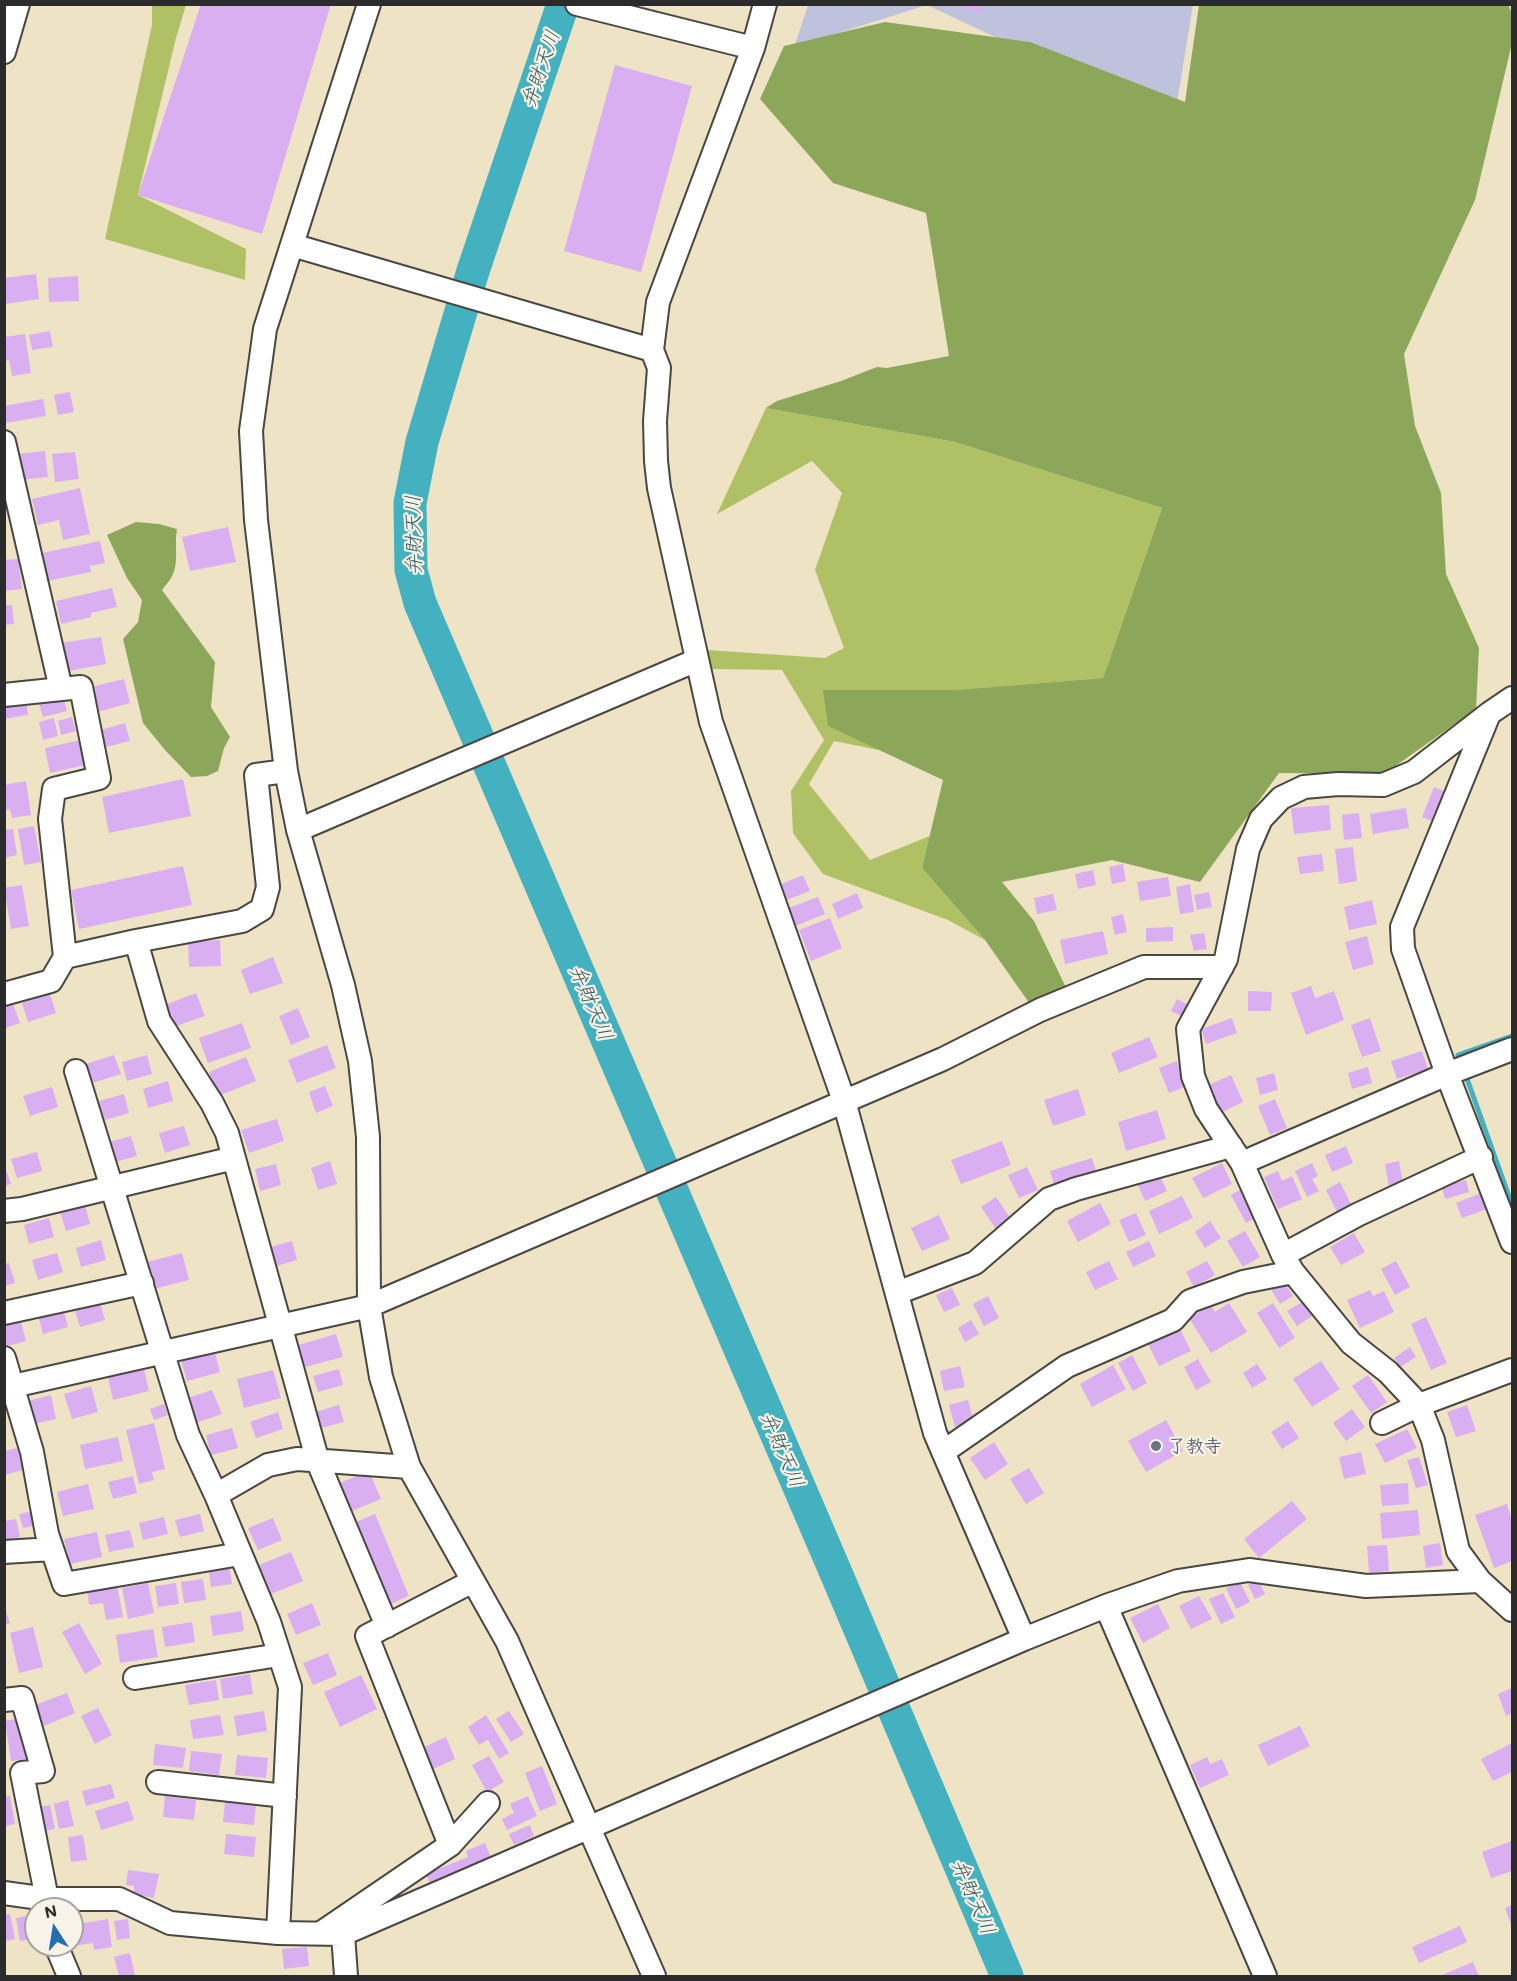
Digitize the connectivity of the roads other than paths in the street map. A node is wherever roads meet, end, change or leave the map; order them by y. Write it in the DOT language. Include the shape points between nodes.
graph roads {
  1 [pos="18,4"];
  2 [pos="369,4"];
  3 [pos="577,4"];
  4 [pos="765,4"];
  5 [pos="753,48"];
  6 [pos="4,52"];
  7 [pos="292,245"];
  8 [pos="652,350"];
  9 [pos="4,442"];
  10 [pos="697,660"];
  11 [pos="61,688"];
  12 [pos="4,695"];
  13 [pos="1512,698"];
  14 [pos="1490,713"];
  15 [pos="286,771"];
  16 [pos="298,830"];
  17 [pos="136,940"];
  18 [pos="64,957"];
  19 [pos="1222,967"];
  20 [pos="4,994"];
  21 [pos="1512,1049"];
  22 [pos="76,1071"];
  23 [pos="1447,1074"];
  24 [pos="844,1101"];
  25 [pos="1237,1154"];
  26 [pos="1481,1157"];
  27 [pos="234,1158"];
  28 [pos="112,1188"];
  29 [pos="4,1211"];
  30 [pos="1512,1242"];
  31 [pos="1288,1263"];
  32 [pos="142,1283"];
  33 [pos="897,1293"];
  34 [pos="369,1306"];
  35 [pos="4,1313"];
  36 [pos="279,1326"];
  37 [pos="163,1352"];
  38 [pos="4,1358"];
  39 [pos="1512,1370"];
  40 [pos="9,1387"];
  41 [pos="1419,1405"];
  42 [pos="1382,1423"];
  43 [pos="943,1452"];
  44 [pos="318,1462"];
  45 [pos="409,1467"];
  46 [pos="216,1495"];
  47 [pos="52,1549"];
  48 [pos="4,1552"];
  49 [pos="240,1554"];
  50 [pos="473,1581"];
  51 [pos="1480,1581"];
  52 [pos="1106,1606"];
  53 [pos="1512,1610"];
  54 [pos="387,1626"];
  55 [pos="1024,1639"];
  56 [pos="279,1655"];
  57 [pos="135,1678"];
  58 [pos="4,1700"];
  59 [pos="158,1782"];
  60 [pos="285,1796"];
  61 [pos="488,1803"];
  62 [pos="587,1829"];
  63 [pos="450,1845"];
  64 [pos="4,1893"];
  65 [pos="47,1897"];
  66 [pos="24,1898"];
  67 [pos="84,1901"];
  68 [pos="278,1933"];
  69 [pos="320,1934"];
  70 [pos="344,1934"];
  71 [pos="61,1957"];
  72 [pos="69,1977"];
  73 [pos="346,1977"];
  74 [pos="654,1977"];
  75 [pos="1265,1977"];
  1 -- 6 [label="street"];
  2 -- 7 [label="street"];
  3 -- 5 [label="street"];
  4 -- 5 [label="street"];
  5 -- 8 [label="street" via="658,302"];
  7 -- 8 [label="street"];
  7 -- 15 [label="street" via="265,329 251,431 256,520"];
  8 -- 10 [label="street" via="659,368 656,461"];
  9 -- 11 [label="street"];
  10 -- 16 [label="street"];
  10 -- 24 [label="street" via="711,722"];
  11 -- 12 [label="street"];
  11 -- 18 [label="street" via="81,687 99,778 54,789 50,819"];
  13 -- 14 [label="street"];
  14 -- 19 [label="street" via="1414,772 1383,785 1304,787 1281,798 1261,819 1248,849"];
  14 -- 23 [label="street" via="1402,927 1403,949"];
  15 -- 16 [label="street"];
  15 -- 17 [label="street" via="256,775 268,887 262,909 242,921"];
  16 -- 34 [label="street" via="343,985 360,1061 368,1137"];
  17 -- 18 [label="street"];
  17 -- 27 [label="street" via="159,1022 212,1103"];
  18 -- 20 [label="street" via="51,981"];
  19 -- 24 [label="street" via="1144,967 1040,1010 943,1059"];
  19 -- 25 [label="street" via="1188,1029 1193,1076 1206,1109"];
  21 -- 23 [label="street"];
  22 -- 28 [label="street"];
  23 -- 25 [label="street"];
  23 -- 26 [label="street"];
  24 -- 33 [label="street"];
  24 -- 34 [label="street"];
  25 -- 31 [label="street"];
  25 -- 33 [label="street" via="1076,1189 1049,1199 975,1263"];
  26 -- 30 [label="street"];
  26 -- 31 [label="street" via="1357,1215"];
  27 -- 28 [label="street"];
  27 -- 36 [label="street"];
  28 -- 29 [label="street"];
  28 -- 32 [label="street"];
  31 -- 41 [label="street" via="1351,1343 1388,1372"];
  31 -- 43 [label="street" via="1190,1301 1173,1320 1067,1366"];
  32 -- 35 [label="street"];
  32 -- 37 [label="street"];
  33 -- 43 [label="street" via="934,1433"];
  34 -- 36 [label="street"];
  34 -- 45 [label="street" via="381,1377"];
  36 -- 37 [label="street"];
  36 -- 44 [label="street"];
  37 -- 40 [label="street"];
  37 -- 46 [label="street" via="188,1435"];
  38 -- 40 [label="street"];
  39 -- 41 [label="street"];
  40 -- 47 [label="street" via="32,1452"];
  41 -- 42 [label="street"];
  41 -- 51 [label="street" via="1433,1440 1458,1551"];
  43 -- 55 [label="street"];
  44 -- 45 [label="street"];
  44 -- 46 [label="street" via="297,1460 268,1465"];
  44 -- 54 [label="street"];
  45 -- 50 [label="street"];
  46 -- 49 [label="street"];
  47 -- 48 [label="street"];
  47 -- 49 [label="street" via="64,1584"];
  49 -- 56 [label="street"];
  50 -- 54 [label="street"];
  50 -- 62 [label="street" via="507,1641"];
  51 -- 52 [label="street" via="1366,1586 1249,1570 1178,1581"];
  51 -- 53 [label="street"];
  52 -- 55 [label="street"];
  52 -- 75 [label="street"];
  54 -- 63 [label="street" via="367,1636"];
  55 -- 62 [label="street"];
  56 -- 57 [label="street"];
  56 -- 60 [label="street" via="290,1687"];
  58 -- 65 [label="street" via="22,1698 43,1771 22,1773"];
  59 -- 60 [label="street"];
  60 -- 68 [label="street"];
  61 -- 63 [label="street"];
  62 -- 70 [label="street"];
  62 -- 74 [label="street"];
  63 -- 69 [label="street"];
  64 -- 66 [label="street"];
  67 -- 68 [label="street" via="119,1899 170,1923"];
  68 -- 69 [label="street"];
  69 -- 70 [label="street"];
  70 -- 73 [label="street"];
  71 -- 72 [label="street"];
}
